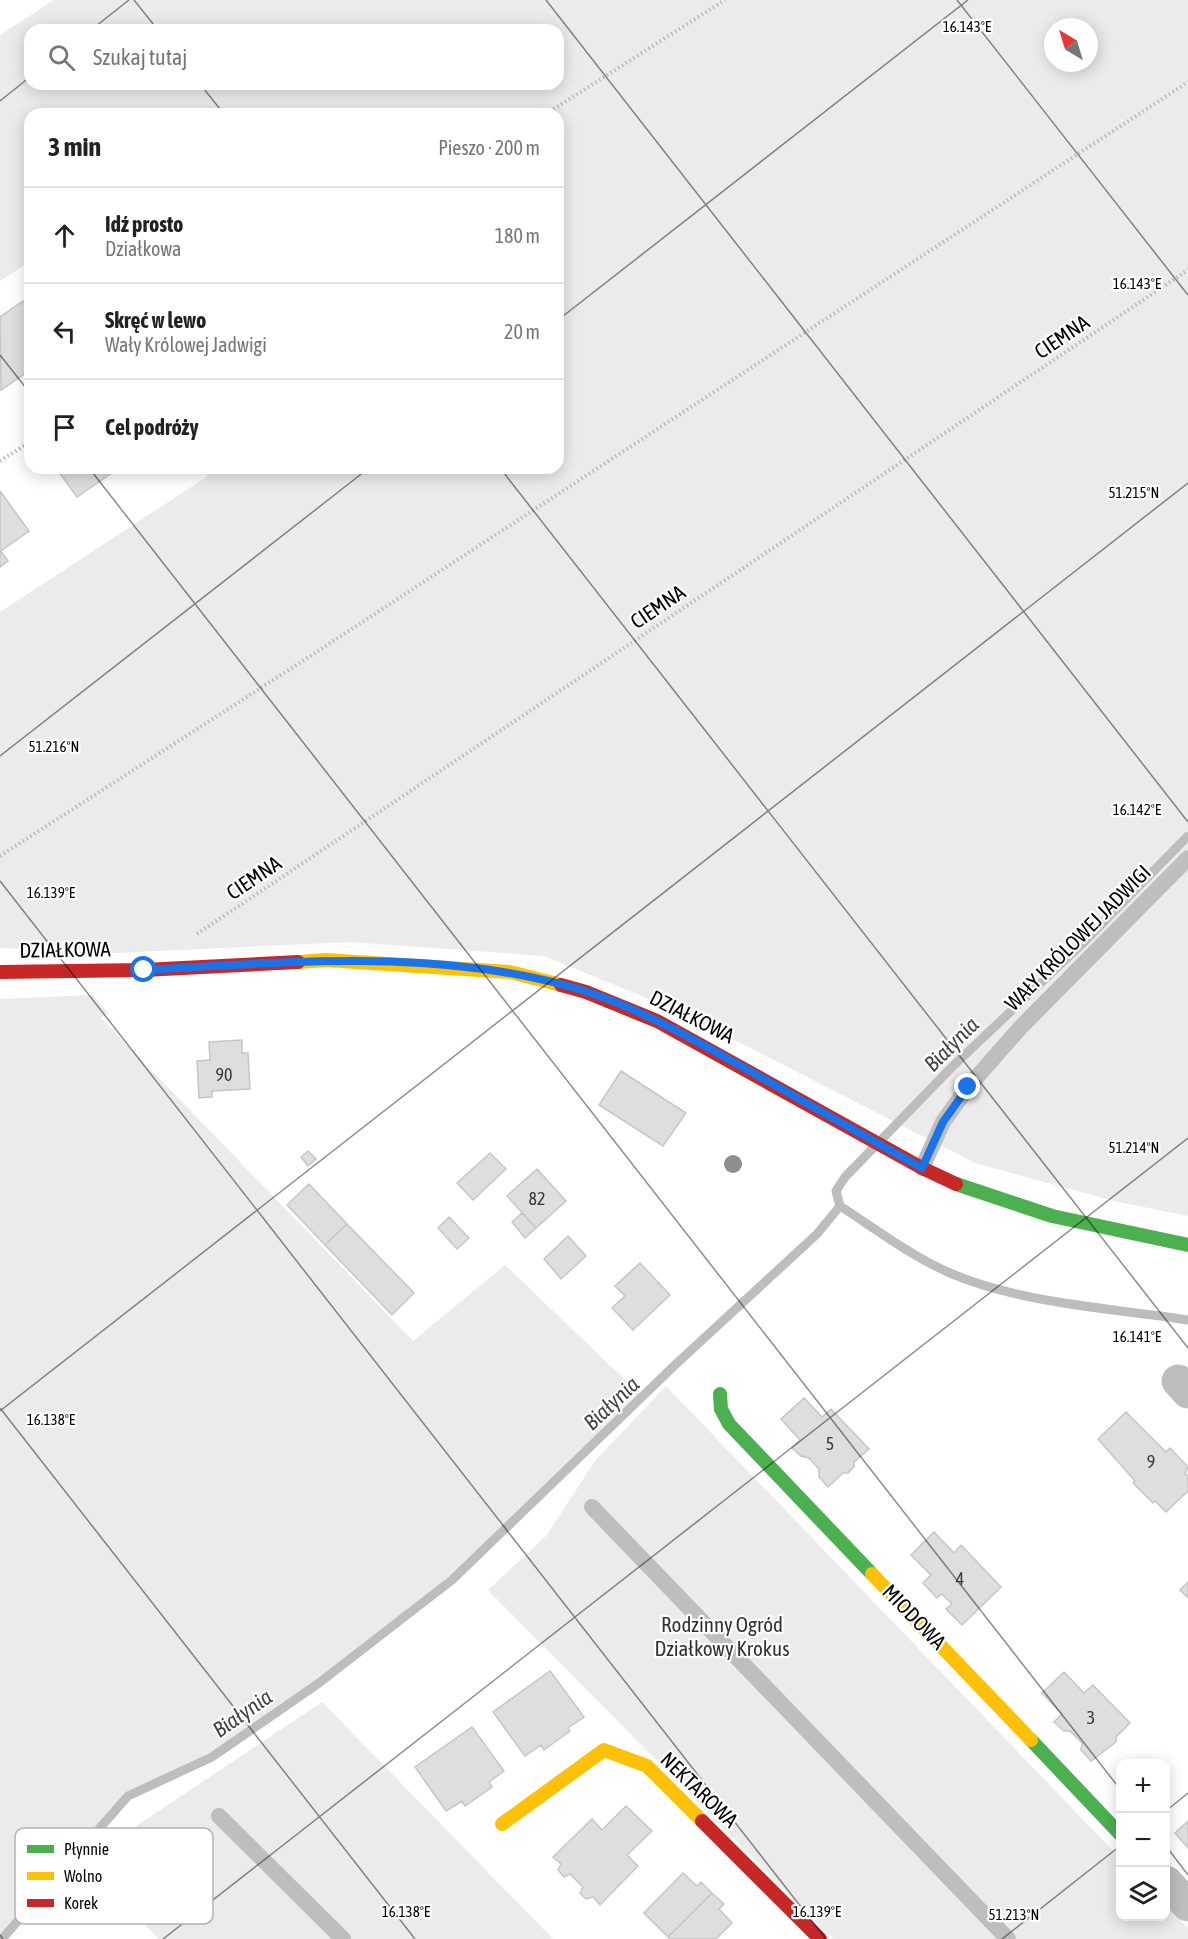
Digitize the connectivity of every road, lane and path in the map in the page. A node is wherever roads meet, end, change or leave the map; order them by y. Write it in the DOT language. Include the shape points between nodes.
graph roads {
  1 [pos="725,0"];
  2 [pos="1188,82"];
  3 [pos="555,108"];
  4 [pos="1188,270"];
  5 [pos="24,446"];
  6 [pos="0,461"];
  7 [pos="0,856"];
  8 [pos="1188,858"];
  9 [pos="194,936"];
  10 [pos="0,972"];
  11 [pos="922,1168"];
  12 [pos="1188,1245"];
  13 [pos="720,1394"];
  14 [pos="592,1507"];
  15 [pos="219,1816"];
  16 [pos="502,1824"];
  17 [pos="1116,1830"];
  18 [pos="1170,1886"];
  19 [pos="1188,1905"];
  20 [pos="343,1939"];
  21 [pos="820,1939"];
  22 [pos="1008,1939"];
  1 -- 3 [label="path"];
  2 -- 7 [label="path"];
  4 -- 9 [label="path, CIEMNA"];
  5 -- 6 [label="path"];
  8 -- 11 [label="lane, WAŁY KRÓLOWEJ JADWIGI" via="1020,1028 968,1087 943,1122"];
  10 -- 11 [label="street, DZIAŁKOWA" via="144,970 326,960 510,972 586,992 657,1021"];
  11 -- 12 [label="street, DZIAŁKOWA" via="996,1198 1113,1230"];
  13 -- 17 [label="street, MIODOWA" via="721,1409 729,1424"];
  14 -- 22 [label="lane"];
  15 -- 20 [label="lane"];
  16 -- 21 [label="street, NEKTAROWA" via="604,1750 647,1766"];
  18 -- 19 [label="street"];
}
